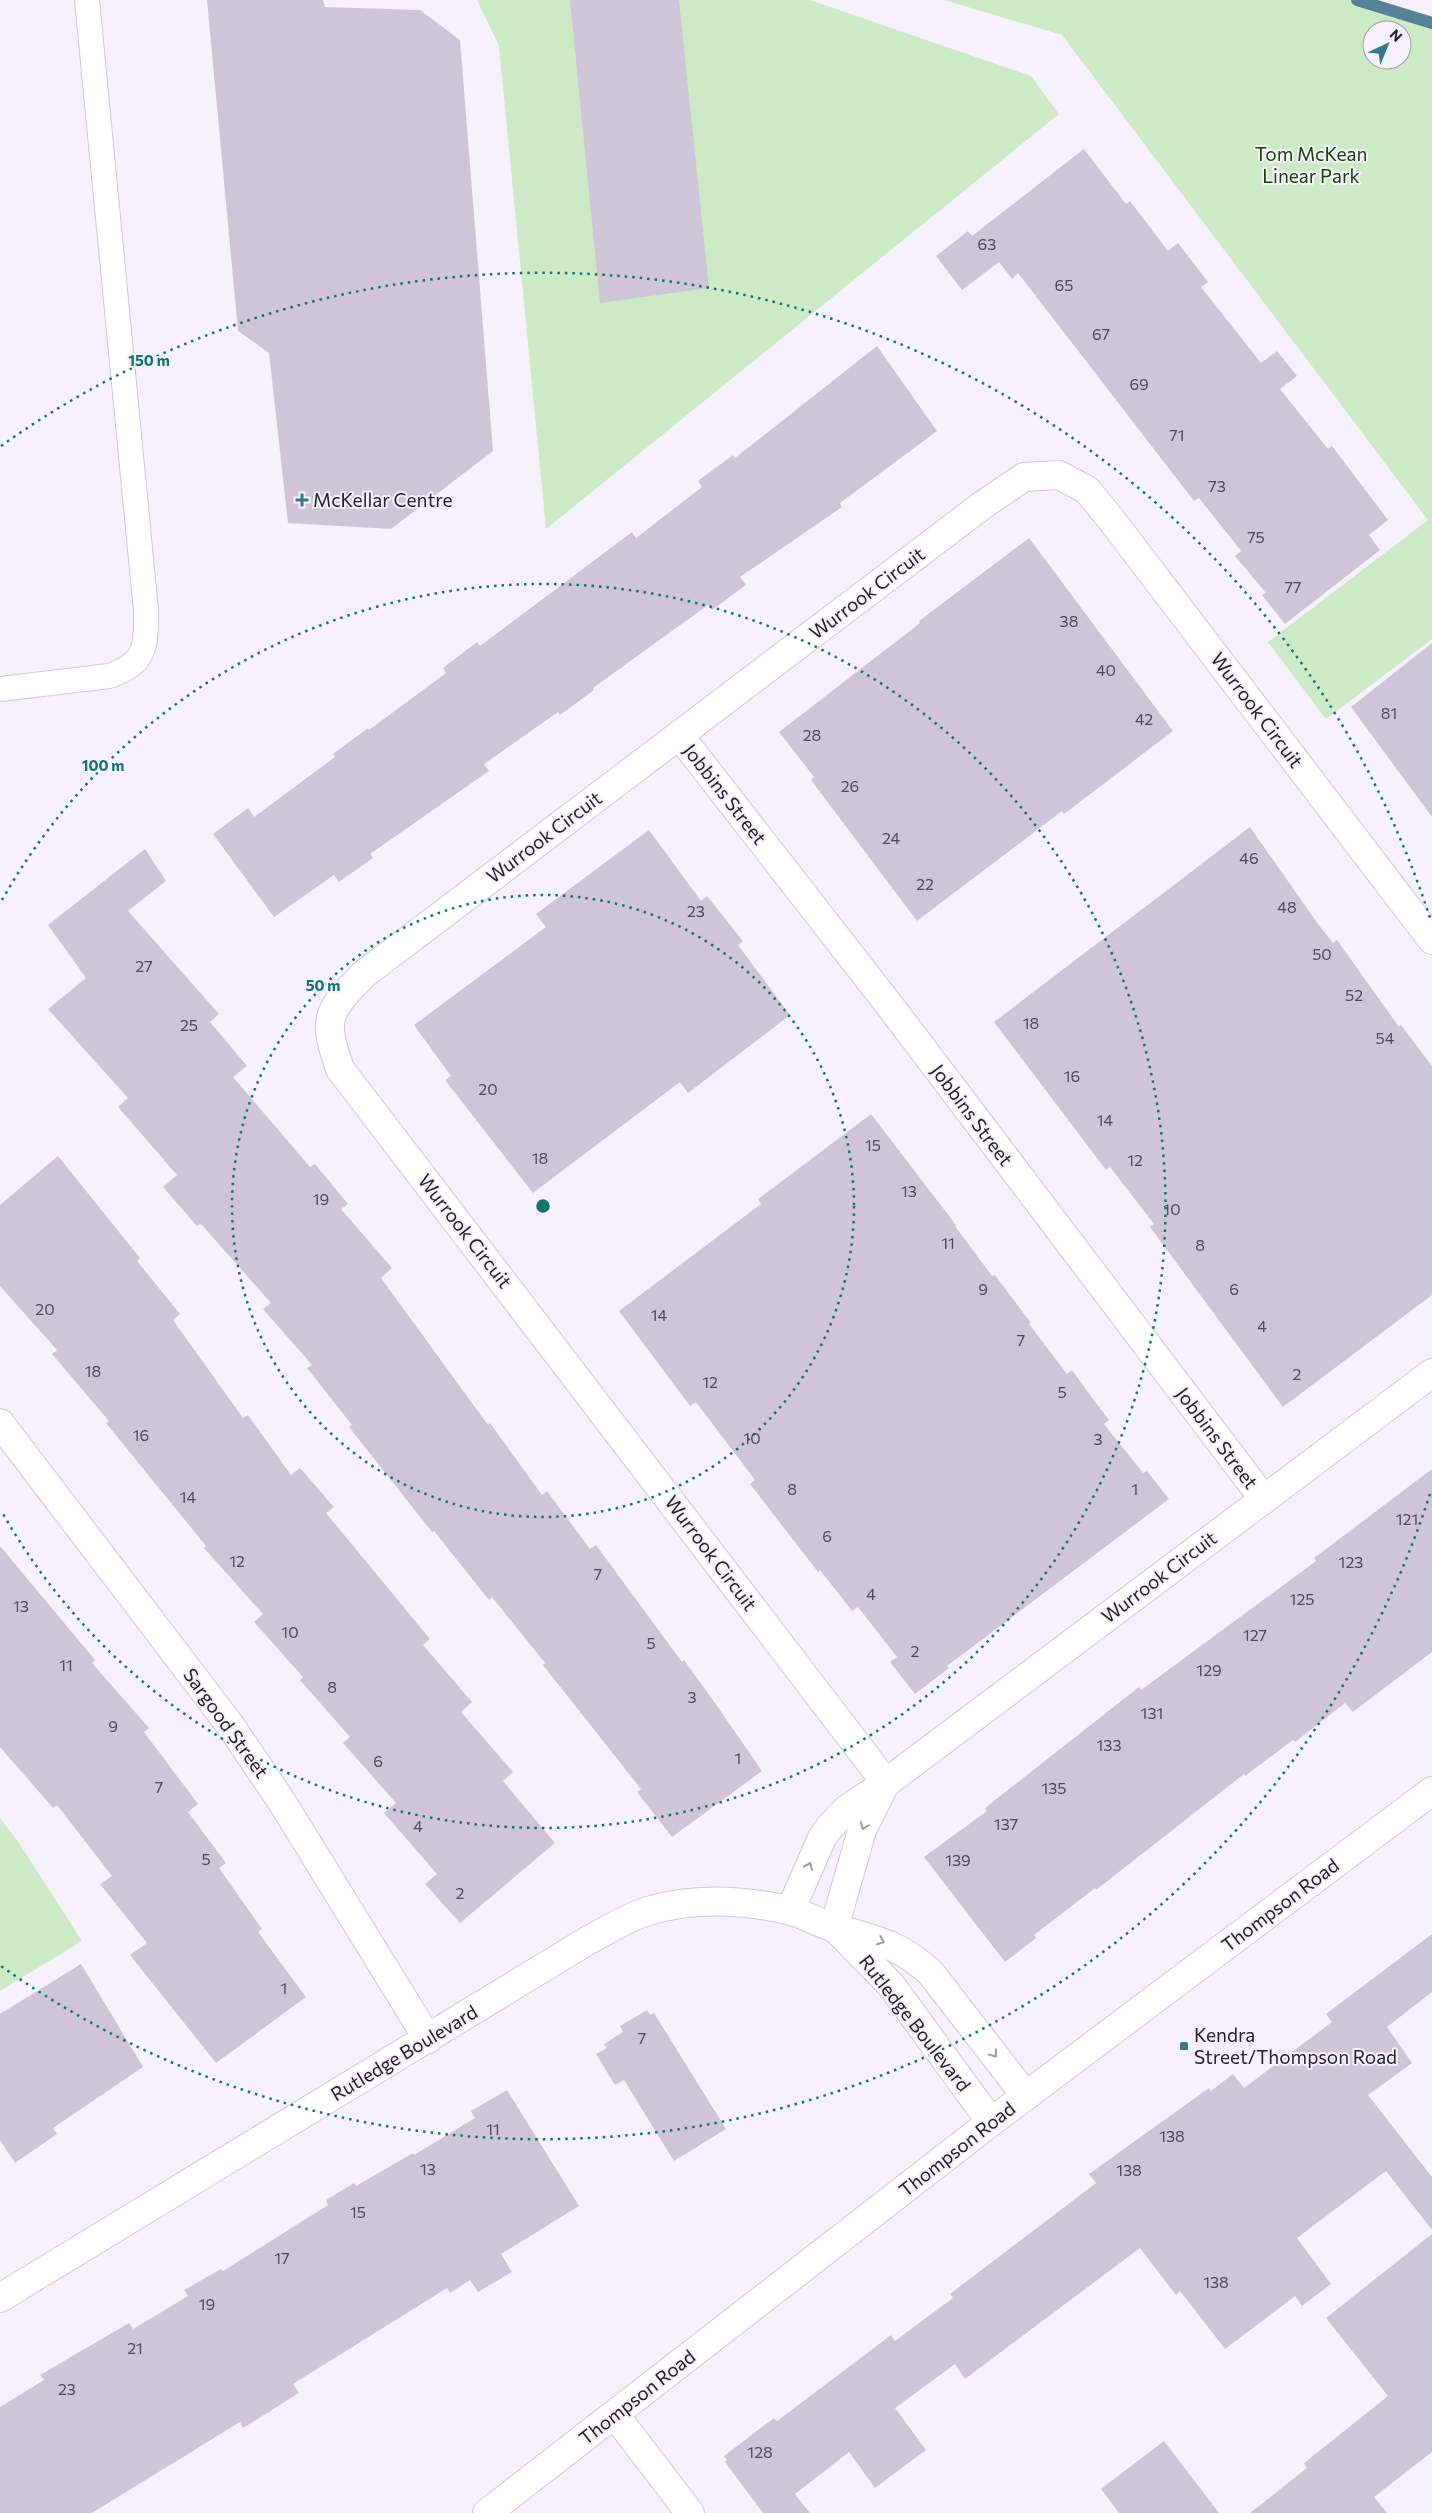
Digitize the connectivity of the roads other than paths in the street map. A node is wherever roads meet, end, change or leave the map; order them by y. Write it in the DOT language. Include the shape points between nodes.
graph roads {
  1 [pos="87,0"];
  2 [pos="0,689"];
  3 [pos="679,735"];
  4 [pos="1432,940"];
  5 [pos="1432,1372"];
  6 [pos="0,1423"];
  7 [pos="1263,1498"];
  8 [pos="886,1783"];
  9 [pos="1432,1791"];
  10 [pos="790,1911"];
  11 [pos="834,1928"];
  12 [pos="428,2039"];
  13 [pos="1026,2096"];
  14 [pos="992,2122"];
  15 [pos="0,2298"];
  16 [pos="615,2415"];
  17 [pos="487,2513"];
  18 [pos="690,2513"];
  1 -- 2 [label="lane" via="146,611 145,645 137,660 123,671 108,676"];
  3 -- 4 [label="street, Wurrook Circuit" via="984,504 1024,477 1059,475 1087,490 1110,518"];
  3 -- 7 [label="street, Jobbins Street" via="890,1006"];
  3 -- 8 [label="street, Wurrook Circuit" via="364,974 337,1002 329,1024 332,1047 340,1069"];
  5 -- 7 [label="street, Wurrook Circuit"];
  6 -- 12 [label="street, Sargood Street" via="230,1725 282,1802"];
  7 -- 8 [label="street, Wurrook Circuit"];
  10 -- 8 [label="street, Wurrook Circuit, one-way" via="828,1828 847,1809"];
  8 -- 11 [label="street, Wurrook Circuit, one-way" via="862,1830"];
  9 -- 13 [label="street, Thompson Road"];
  10 -- 11 [label="street, Rutledge Boulevard"];
  10 -- 12 [label="street, Rutledge Boulevard" via="712,1900 648,1911 587,1941"];
  11 -- 13 [label="street, Rutledge Boulevard, one-way" via="883,1941 930,1972"];
  11 -- 14 [label="street, Rutledge Boulevard" via="891,1985"];
  12 -- 15 [label="street, Rutledge Boulevard"];
  13 -- 14 [label="street, Thompson Road"];
  14 -- 16 [label="street, Thompson Road"];
  16 -- 17 [label="street, Thompson Road"];
  16 -- 18 [label="street"];
}
